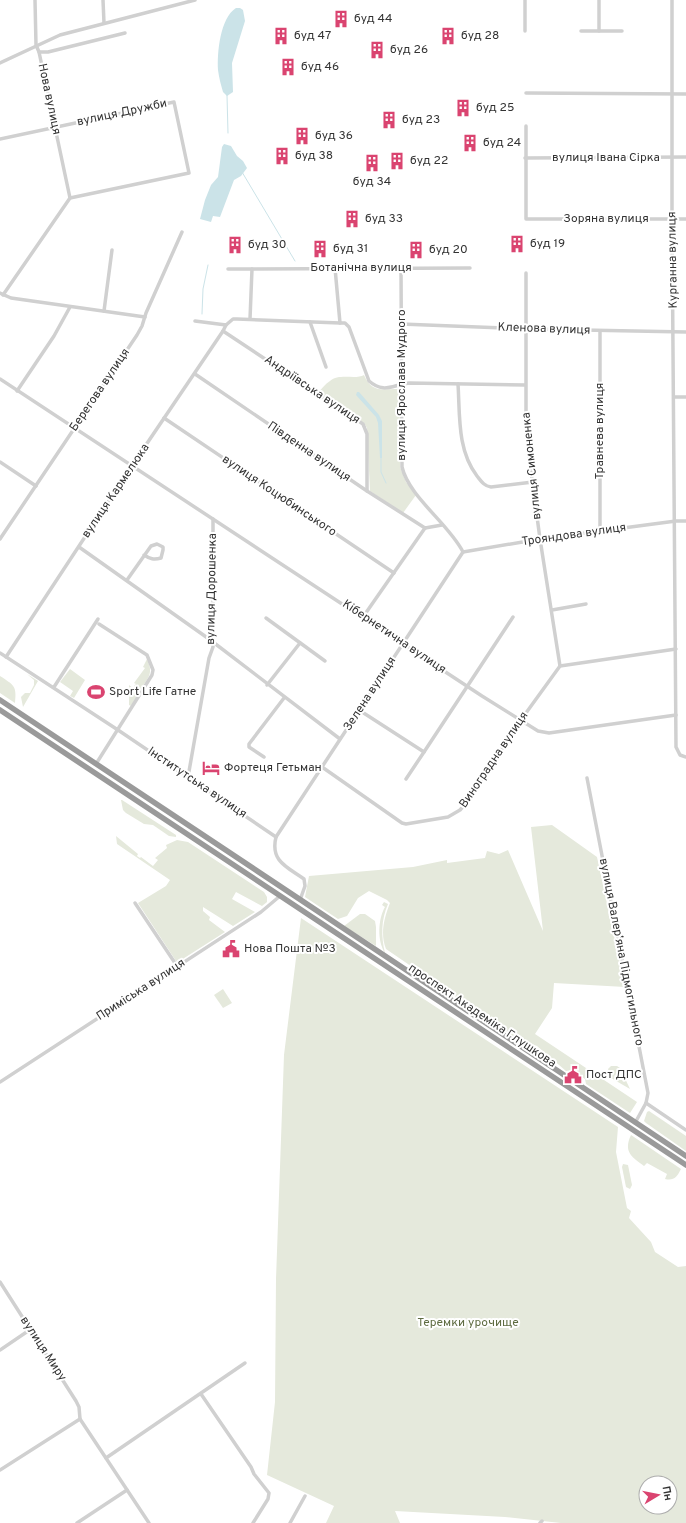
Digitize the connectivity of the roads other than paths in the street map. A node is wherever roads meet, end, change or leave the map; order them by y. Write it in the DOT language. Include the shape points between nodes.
graph roads {
  1 [pos="35,0"];
  2 [pos="103,0"];
  3 [pos="173,0"];
  4 [pos="195,0"];
  5 [pos="525,0"];
  6 [pos="599,0"];
  7 [pos="672,0"];
  8 [pos="173,5"];
  9 [pos="104,23"];
  10 [pos="525,31"];
  11 [pos="581,31"];
  12 [pos="599,31"];
  13 [pos="622,31"];
  14 [pos="125,33"];
  15 [pos="36,45"];
  16 [pos="39,52"];
  17 [pos="0,63"];
  18 [pos="526,94"];
  19 [pos="673,94"];
  20 [pos="686,94"];
  21 [pos="526,126"];
  22 [pos="55,127"];
  23 [pos="0,139"];
  24 [pos="672,157"];
  25 [pos="686,157"];
  26 [pos="526,158"];
  27 [pos="70,198"];
  28 [pos="672,219"];
  29 [pos="686,219"];
  30 [pos="182,232"];
  31 [pos="112,250"];
  32 [pos="335,268"];
  33 [pos="401,268"];
  34 [pos="470,268"];
  35 [pos="228,269"];
  36 [pos="252,269"];
  37 [pos="526,272"];
  38 [pos="1,294"];
  39 [pos="70,307"];
  40 [pos="104,311"];
  41 [pos="145,317"];
  42 [pos="250,319"];
  43 [pos="195,321"];
  44 [pos="310,322"];
  45 [pos="340,322"];
  46 [pos="226,324"];
  47 [pos="401,324"];
  48 [pos="526,328"];
  49 [pos="224,331"];
  50 [pos="600,331"];
  51 [pos="674,332"];
  52 [pos="686,332"];
  53 [pos="326,367"];
  54 [pos="195,374"];
  55 [pos="0,379"];
  56 [pos="458,384"];
  57 [pos="401,385"];
  58 [pos="525,385"];
  59 [pos="18,391"];
  60 [pos="674,397"];
  61 [pos="686,397"];
  62 [pos="164,418"];
  63 [pos="74,429"];
  64 [pos="0,462"];
  65 [pos="132,467"];
  66 [pos="533,482"];
  67 [pos="36,486"];
  68 [pos="367,491"];
  69 [pos="213,519"];
  70 [pos="686,520"];
  71 [pos="676,521"];
  72 [pos="442,525"];
  73 [pos="425,528"];
  74 [pos="600,531"];
  75 [pos="0,539"];
  76 [pos="540,539"];
  77 [pos="79,547"];
  78 [pos="463,552"];
  79 [pos="144,555"];
  80 [pos="394,573"];
  81 [pos="127,580"];
  82 [pos="586,604"];
  83 [pos="552,610"];
  84 [pos="363,617"];
  85 [pos="513,617"];
  86 [pos="266,618"];
  87 [pos="213,643"];
  88 [pos="300,643"];
  89 [pos="403,644"];
  90 [pos="676,649"];
  91 [pos="0,653"];
  92 [pos="6,657"];
  93 [pos="326,661"];
  94 [pos="560,666"];
  95 [pos="267,685"];
  96 [pos="468,686"];
  97 [pos="54,687"];
  98 [pos="284,698"];
  99 [pos="0,700"];
  100 [pos="0,710"];
  101 [pos="359,710"];
  102 [pos="676,714"];
  103 [pos="521,720"];
  104 [pos="118,730"];
  105 [pos="340,739"];
  106 [pos="424,752"];
  107 [pos="264,757"];
  108 [pos="684,757"];
  109 [pos="96,764"];
  110 [pos="322,767"];
  111 [pos="188,777"];
  112 [pos="587,778"];
  113 [pos="406,779"];
  114 [pos="276,837"];
  115 [pos="280,896"];
  116 [pos="300,900"];
  117 [pos="135,903"];
  118 [pos="177,966"];
  119 [pos="0,1082"];
  120 [pos="646,1103"];
  121 [pos="635,1122"];
  122 [pos="686,1130"];
  123 [pos="686,1156"];
  124 [pos="686,1165"];
  125 [pos="0,1282"];
  126 [pos="31,1329"];
  127 [pos="0,1350"];
  128 [pos="245,1363"];
  129 [pos="202,1394"];
  130 [pos="80,1419"];
  131 [pos="106,1458"];
  132 [pos="0,1470"];
  133 [pos="127,1490"];
  134 [pos="305,1496"];
  135 [pos="77,1523"];
  136 [pos="148,1523"];
  137 [pos="253,1523"];
  138 [pos="290,1523"];
  1 -- 15 [label="street, Нова вулиця"];
  2 -- 9 [label="street"];
  3 -- 8 [label="street"];
  4 -- 8 [label="street"];
  5 -- 10 [label="street"];
  6 -- 12 [label="street"];
  7 -- 19 [label="street, Курганна вулиця"];
  8 -- 9 [label="street"];
  9 -- 15 [label="street" via="60,35"];
  11 -- 12 [label="street"];
  12 -- 13 [label="street"];
  14 -- 16 [label="street"];
  15 -- 16 [label="street, Нова вулиця"];
  15 -- 17 [label="street"];
  16 -- 22 [label="street, Нова вулиця"];
  18 -- 19 [label="street"];
  19 -- 20 [label="street"];
  19 -- 24 [label="street, Курганна вулиця"];
  21 -- 26 [label="street"];
  22 -- 23 [label="street, вулиця Дружби"];
  22 -- 27 [label="street, Нова вулиця"];
  22 -- 27 [label="street, вулиця Дружби" via="174,102 189,173"];
  24 -- 25 [label="street, вулиця Івана Сірка"];
  24 -- 26 [label="street, вулиця Івана Сірка"];
  24 -- 28 [label="street, Курганна вулиця"];
  26 -- 28 [label="street, Зоряна вулиця" via="526,219"];
  27 -- 38 [label="street"];
  28 -- 29 [label="street, Зоряна вулиця"];
  28 -- 51 [label="street, Курганна вулиця"];
  30 -- 41 [label="street, Берегова вулиця"];
  31 -- 40 [label="street"];
  32 -- 33 [label="street, Ботанічна вулиця"];
  32 -- 36 [label="street, Ботанічна вулиця"];
  32 -- 45 [label="street"];
  33 -- 34 [label="street, Ботанічна вулиця"];
  33 -- 47 [label="street, вулиця Ярослава Мудрого"];
  35 -- 36 [label="street, Ботанічна вулиця"];
  36 -- 42 [label="street"];
  37 -- 48 [label="street, вулиця Симоненка"];
  38 -- 39 [label="street" via="11,298"];
  39 -- 40 [label="street"];
  39 -- 59 [label="street"];
  40 -- 41 [label="street"];
  41 -- 63 [label="street, Берегова вулиця" via="137,335"];
  42 -- 44 [label="street"];
  42 -- 46 [label="street" via="234,319"];
  43 -- 46 [label="street"];
  44 -- 45 [label="street"];
  44 -- 53 [label="street"];
  45 -- 57 [label="street" via="349,327 369,381 384,388"];
  46 -- 49 [label="street, вулиця Кармелюка"];
  47 -- 48 [label="street, Кленова вулиця"];
  47 -- 57 [label="street, вулиця Ярослава Мудрого"];
  48 -- 50 [label="street, Кленова вулиця"];
  48 -- 58 [label="street, вулиця Симоненка"];
  49 -- 54 [label="street, вулиця Кармелюка"];
  49 -- 68 [label="street, Андріївська вулиця" via="363,424 367,434"];
  50 -- 51 [label="street, Кленова вулиця"];
  50 -- 74 [label="street, Травнева вулиця"];
  51 -- 52 [label="street, Кленова вулиця"];
  51 -- 60 [label="street, Курганна вулиця"];
  54 -- 62 [label="street, вулиця Кармелюка"];
  54 -- 68 [label="street, Південна вулиця"];
  55 -- 59 [label="street, Кібернетична вулиця"];
  56 -- 57 [label="street"];
  56 -- 58 [label="street"];
  56 -- 66 [label="street" via="463,449 477,476 485,486 491,487"];
  57 -- 72 [label="street, вулиця Ярослава Мудрого" via="404,475"];
  58 -- 66 [label="street, вулиця Симоненка" via="526,434"];
  59 -- 63 [label="street, Кібернетична вулиця"];
  60 -- 61 [label="street"];
  60 -- 71 [label="street, Курганна вулиця"];
  62 -- 65 [label="street, вулиця Кармелюка"];
  62 -- 80 [label="street, вулиця Коцюбинського"];
  63 -- 65 [label="street, Кібернетична вулиця"];
  63 -- 67 [label="street, Берегова вулиця"];
  64 -- 67 [label="street"];
  65 -- 69 [label="street, Кібернетична вулиця"];
  65 -- 77 [label="street, вулиця Кармелюка"];
  66 -- 76 [label="street, вулиця Симоненка"];
  67 -- 75 [label="street, Берегова вулиця"];
  68 -- 73 [label="street, Південна вулиця"];
  69 -- 84 [label="street, Кібернетична вулиця"];
  69 -- 87 [label="street, вулиця Дорошенка"];
  70 -- 71 [label="street, Трояндова вулиця"];
  71 -- 74 [label="street, Трояндова вулиця"];
  71 -- 90 [label="street, Курганна вулиця"];
  72 -- 73 [label="street"];
  72 -- 78 [label="street, вулиця Ярослава Мудрого"];
  73 -- 80 [label="street"];
  74 -- 76 [label="street, Трояндова вулиця"];
  76 -- 78 [label="street, Трояндова вулиця"];
  76 -- 83 [label="street"];
  77 -- 81 [label="street"];
  77 -- 92 [label="street, вулиця Кармелюка"];
  78 -- 89 [label="street, Зелена вулиця"];
  79 -- 79 [label="street" via="151,546 157,544 163,547 160,558"];
  79 -- 81 [label="street"];
  80 -- 84 [label="street"];
  81 -- 87 [label="street"];
  82 -- 83 [label="street"];
  83 -- 94 [label="street"];
  84 -- 89 [label="street, Кібернетична вулиця"];
  85 -- 96 [label="street"];
  86 -- 88 [label="street"];
  87 -- 95 [label="street"];
  87 -- 111 [label="street, вулиця Дорошенка"];
  88 -- 93 [label="street"];
  88 -- 95 [label="street"];
  89 -- 96 [label="street, Кібернетична вулиця"];
  89 -- 101 [label="street, Зелена вулиця"];
  90 -- 94 [label="street"];
  90 -- 102 [label="street, Курганна вулиця"];
  91 -- 92 [label="street, Інститутська вулиця"];
  92 -- 97 [label="street, Інститутська вулиця"];
  94 -- 103 [label="street, Виноградна вулиця"];
  95 -- 98 [label="street"];
  96 -- 103 [label="street, Кібернетична вулиця"];
  96 -- 106 [label="street"];
  97 -- 104 [label="street, Інститутська вулиця"];
  97 -- 104 [label="street" via="99,622 147,655 153,670"];
  98 -- 105 [label="street"];
  98 -- 107 [label="street" via="249,744 249,747"];
  99 -- 109 [label="highway, проспект Академіка Глушкова"];
  100 -- 115 [label="highway, проспект Академіка Глушкова"];
  101 -- 105 [label="street, Зелена вулиця"];
  101 -- 106 [label="street"];
  102 -- 103 [label="street, Кібернетична вулиця" via="549,733 538,731"];
  102 -- 108 [label="street, Курганна вулиця" via="676,747"];
  103 -- 110 [label="street, Виноградна вулиця" via="468,801 460,810 448,817 402,823"];
  104 -- 109 [label="street"];
  104 -- 111 [label="street, Інститутська вулиця"];
  105 -- 110 [label="street, Зелена вулиця"];
  106 -- 113 [label="street"];
  109 -- 116 [label="highway, проспект Академіка Глушкова"];
  110 -- 114 [label="street, Зелена вулиця"];
  111 -- 114 [label="street, Інститутська вулиця"];
  112 -- 120 [label="street, вулиця Валерʼяна Підмогильного" via="648,1093"];
  114 -- 116 [label="street" via="274,848 277,858 304,879 305,886"];
  115 -- 118 [label="street, Приміська вулиця" via="265,909"];
  115 -- 124 [label="highway, проспект Академіка Глушкова"];
  116 -- 121 [label="highway, проспект Академіка Глушкова"];
  117 -- 118 [label="street"];
  118 -- 119 [label="street, Приміська вулиця"];
  120 -- 121 [label="street, вулиця Валерʼяна Підмогильного"];
  120 -- 122 [label="street"];
  121 -- 123 [label="highway, проспект Академіка Глушкова"];
  125 -- 126 [label="street, вулиця Миру"];
  126 -- 127 [label="street"];
  126 -- 130 [label="street, вулиця Миру" via="76,1401"];
  128 -- 129 [label="street"];
  129 -- 131 [label="street"];
  129 -- 137 [label="street" via="252,1467 254,1474 269,1492 268,1499"];
  130 -- 131 [label="street, вулиця Миру"];
  130 -- 132 [label="street"];
  131 -- 133 [label="street, вулиця Миру"];
  133 -- 135 [label="street"];
  133 -- 136 [label="street, вулиця Миру"];
  134 -- 138 [label="street"];
}
